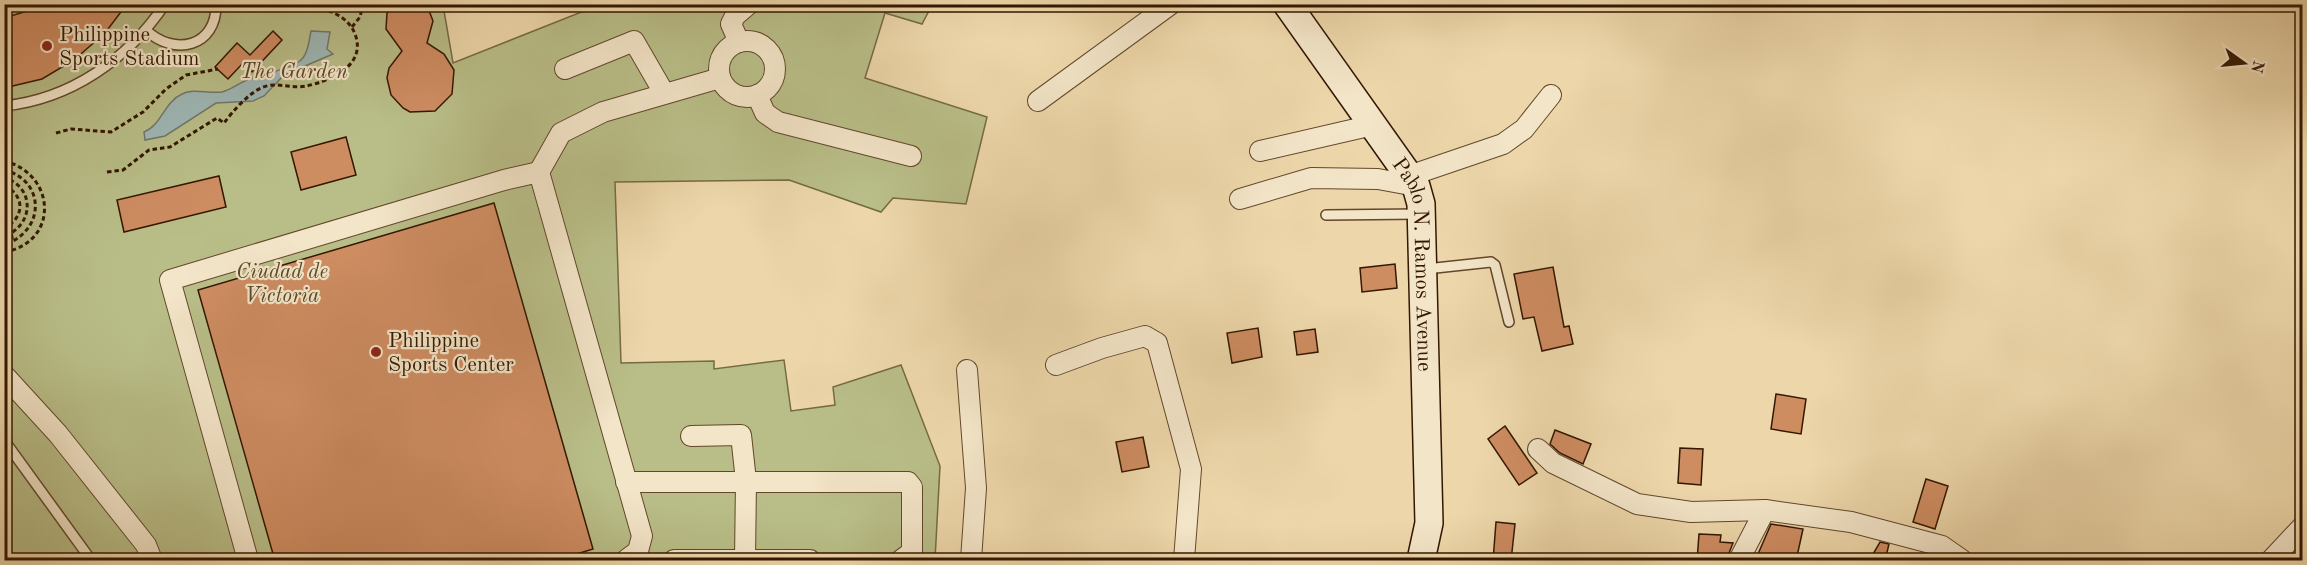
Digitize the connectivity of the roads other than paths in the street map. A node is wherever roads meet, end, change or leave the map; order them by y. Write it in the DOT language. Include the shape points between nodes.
graph roads {
  1 [pos="165,4"];
  2 [pos="216,4"];
  3 [pos="749,4"];
  4 [pos="1171,4"];
  5 [pos="1287,4"];
  6 [pos="146,30"];
  7 [pos="739,42"];
  8 [pos="565,69"];
  9 [pos="720,78"];
  10 [pos="664,93"];
  11 [pos="757,95"];
  12 [pos="1551,95"];
  13 [pos="1038,101"];
  14 [pos="4,105"];
  15 [pos="1373,125"];
  16 [pos="1260,151"];
  17 [pos="911,156"];
  18 [pos="539,172"];
  19 [pos="1412,181"];
  20 [pos="1240,199"];
  21 [pos="1422,214"];
  22 [pos="1326,215"];
  23 [pos="1423,269"];
  24 [pos="1509,322"];
  25 [pos="1056,365"];
  26 [pos="967,370"];
  27 [pos="4,375"];
  28 [pos="691,436"];
  29 [pos="4,440"];
  30 [pos="1538,449"];
  31 [pos="746,481"];
  32 [pos="626,482"];
  33 [pos="1765,510"];
  34 [pos="2302,527"];
  35 [pos="674,560"];
  36 [pos="745,560"];
  37 [pos="91,561"];
  38 [pos="152,561"];
  39 [pos="248,561"];
  40 [pos="626,561"];
  41 [pos="810,561"];
  42 [pos="901,561"];
  43 [pos="971,561"];
  44 [pos="1184,561"];
  45 [pos="1421,561"];
  46 [pos="1739,561"];
  47 [pos="1962,561"];
  48 [pos="2271,561"];
  1 -- 6 [label="lane"];
  2 -- 6 [label="lane" via="210,29 200,40 186,46 164,44"];
  3 -- 7 [label="street" via="731,24"];
  4 -- 13 [label="street"];
  5 -- 15 [label="street, Pablo N. Ramos Avenue"];
  6 -- 14 [label="lane" via="119,57 87,80 49,98"];
  7 -- 9 [label="street" via="720,60"];
  7 -- 11 [label="street" via="756,43 773,61 772,80"];
  8 -- 10 [label="street" via="634,40"];
  9 -- 10 [label="street"];
  9 -- 11 [label="street" via="732,93"];
  10 -- 18 [label="street" via="603,112 561,133"];
  11 -- 17 [label="street" via="765,113 778,122"];
  12 -- 19 [label="street" via="1524,129 1503,144"];
  15 -- 16 [label="street"];
  15 -- 19 [label="street, Pablo N. Ramos Avenue"];
  18 -- 32 [label="street"];
  18 -- 39 [label="street" via="170,280"];
  19 -- 20 [label="street" via="1311,178"];
  19 -- 21 [label="street, Pablo N. Ramos Avenue"];
  21 -- 22 [label="lane"];
  21 -- 23 [label="street, Pablo N. Ramos Avenue"];
  23 -- 24 [label="lane" via="1491,262"];
  23 -- 45 [label="street, Pablo N. Ramos Avenue" via="1428,523"];
  25 -- 44 [label="street" via="1145,336 1157,343 1191,469"];
  26 -- 43 [label="street" via="976,488"];
  27 -- 38 [label="street" via="58,434 140,538"];
  28 -- 31 [label="street" via="741,435"];
  29 -- 37 [label="lane"];
  30 -- 33 [label="street" via="1560,467 1637,504 1691,512"];
  31 -- 32 [label="street"];
  31 -- 36 [label="street"];
  31 -- 42 [label="street" via="908,482 912,488 912,552"];
  32 -- 40 [label="street" via="642,536 638,551"];
  33 -- 46 [label="street"];
  33 -- 47 [label="street" via="1851,522 1942,546"];
  34 -- 48 [label="street"];
  35 -- 36 [label="street"];
  36 -- 41 [label="street"];
}
